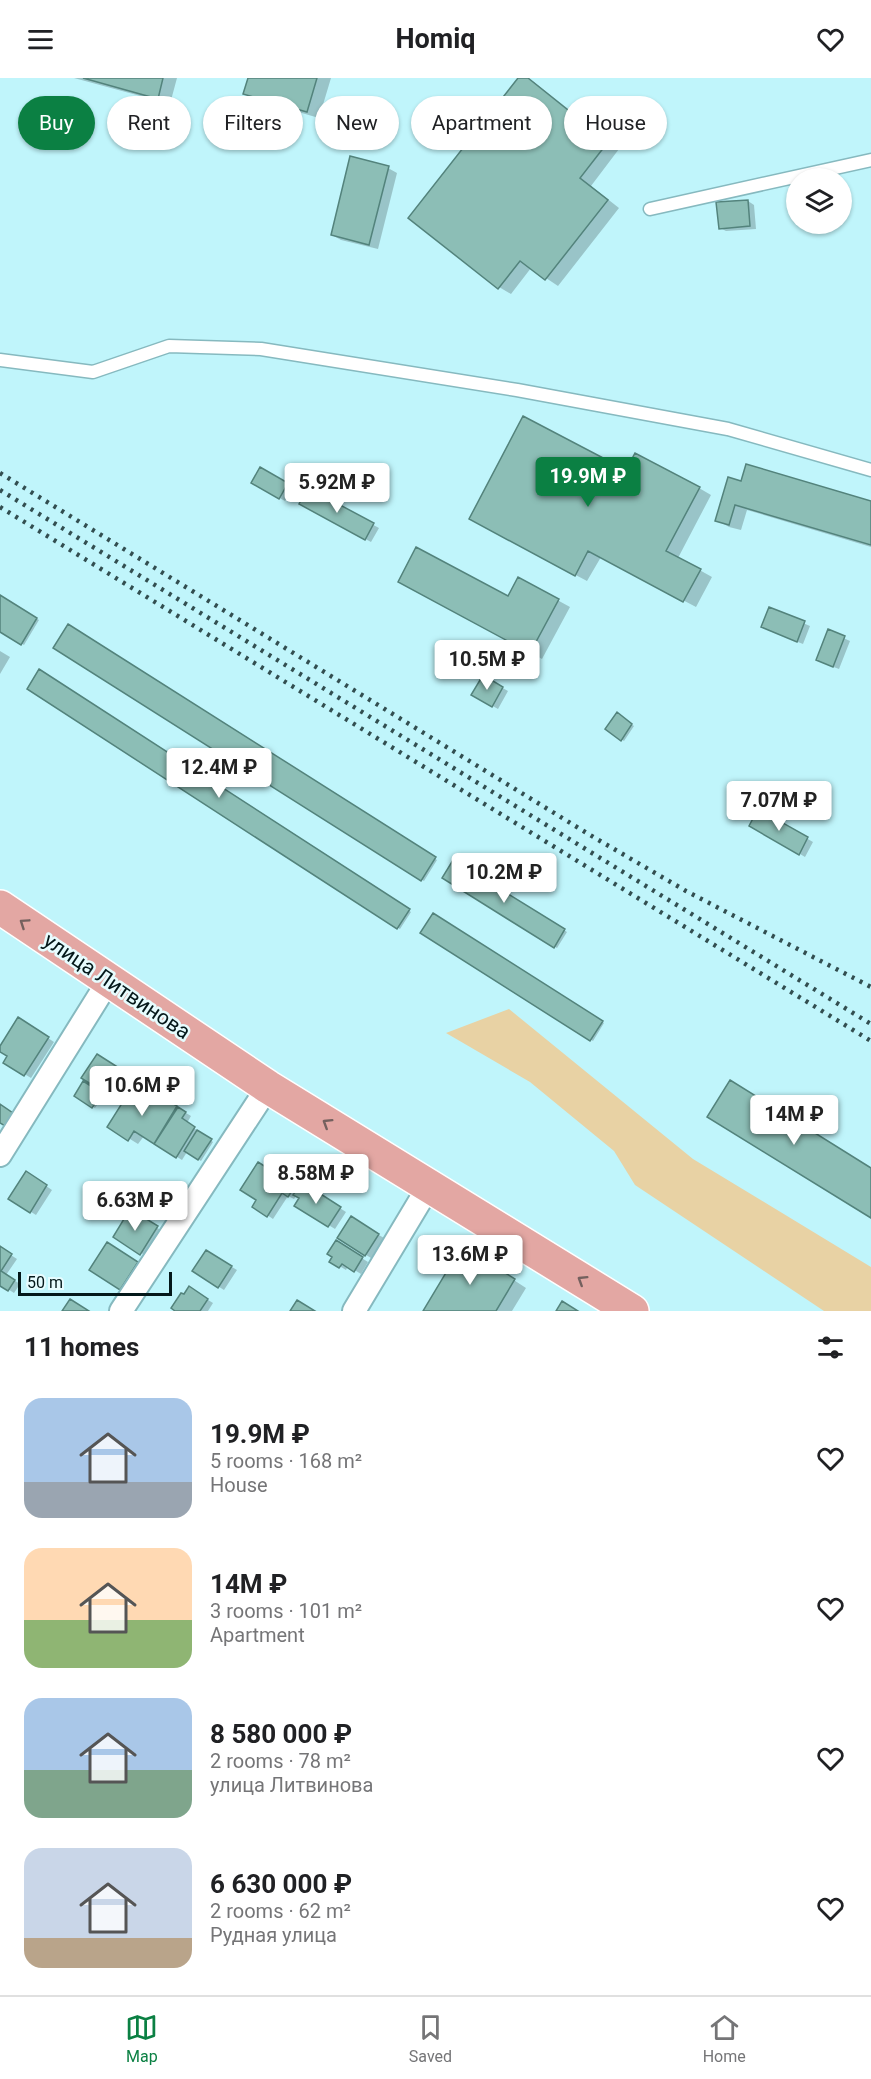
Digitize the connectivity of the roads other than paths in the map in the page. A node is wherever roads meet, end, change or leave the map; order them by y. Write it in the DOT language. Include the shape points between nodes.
graph roads {
  1 [pos="871,160"];
  2 [pos="650,210"];
  3 [pos="0,360"];
  4 [pos="871,470"];
  5 [pos="0,907"];
  6 [pos="109,980"];
  7 [pos="268,1087"];
  8 [pos="0,1155"];
  9 [pos="429,1186"];
  10 [pos="121,1311"];
  11 [pos="354,1311"];
  12 [pos="632,1311"];
  1 -- 2 [label="lane"];
  3 -- 4 [label="lane" via="93,372 169,346 261,349 728,429"];
  6 -- 5 [label="main road, улица Литвинова, one-way"];
  6 -- 7 [label="main road, улица Литвинова"];
  6 -- 8 [label="street"];
  9 -- 7 [label="main road, улица Литвинова, one-way"];
  7 -- 10 [label="street"];
  9 -- 11 [label="street"];
  12 -- 9 [label="main road, улица Литвинова, one-way"];
}
